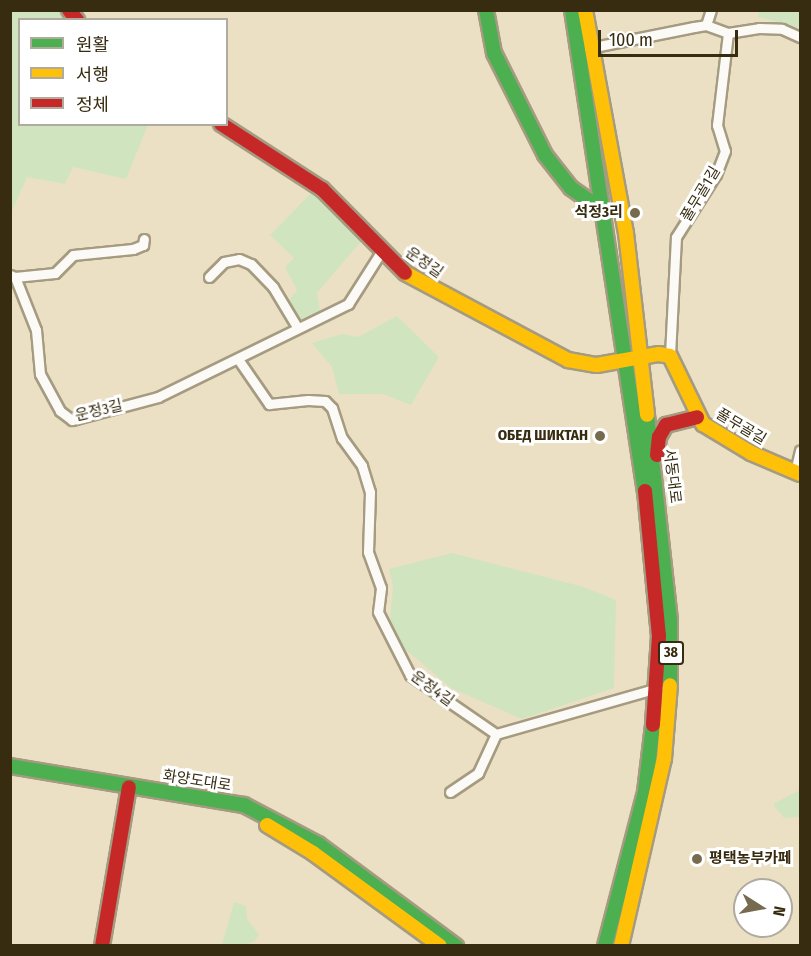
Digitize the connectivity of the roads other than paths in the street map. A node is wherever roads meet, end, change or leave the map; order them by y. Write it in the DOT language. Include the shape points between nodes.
graph roads {
  1 [pos="486,10"];
  2 [pos="572,10"];
  3 [pos="585,10"];
  4 [pos="711,10"];
  5 [pos="706,25"];
  6 [pos="728,33"];
  7 [pos="801,37"];
  8 [pos="583,49"];
  9 [pos="224,126"];
  10 [pos="601,209"];
  11 [pos="144,239"];
  12 [pos="381,252"];
  13 [pos="13,276"];
  14 [pos="209,277"];
  15 [pos="297,327"];
  16 [pos="670,356"];
  17 [pos="632,358"];
  18 [pos="238,359"];
  19 [pos="697,417"];
  20 [pos="801,452"];
  21 [pos="654,463"];
  22 [pos="798,473"];
  23 [pos="658,688"];
  24 [pos="496,734"];
  25 [pos="10,766"];
  26 [pos="10,773"];
  27 [pos="132,790"];
  28 [pos="450,792"];
  29 [pos="357,881"];
  30 [pos="102,945"];
  31 [pos="111,945"];
  32 [pos="440,945"];
  33 [pos="456,945"];
  34 [pos="605,945"];
  35 [pos="621,945"];
  1 -- 10 [label="main road" via="494,53 545,155 571,188"];
  2 -- 8 [label="main road, 서동대로 / 38"];
  3 -- 8 [label="main road, 서동대로 / 38"];
  4 -- 5 [label="street"];
  5 -- 6 [label="street"];
  5 -- 8 [label="street"];
  6 -- 7 [label="street" via="759,27 782,29"];
  6 -- 16 [label="street, 풀무골1길" via="717,125 725,151 716,174 676,237"];
  8 -- 10 [label="main road, 서동대로 / 38"];
  8 -- 17 [label="main road, 서동대로 / 38" via="626,233"];
  9 -- 12 [label="main road, 운정길" via="322,189"];
  10 -- 17 [label="main road, 서동대로 / 38"];
  11 -- 13 [label="street, 운정3길" via="143,245 134,249 73,255 55,273"];
  12 -- 15 [label="street, 운정3길" via="348,304"];
  12 -- 17 [label="main road, 운정길" via="408,276 568,360 597,365"];
  13 -- 18 [label="street, 운정3길" via="36,330 40,374 60,411 72,420 158,397"];
  14 -- 15 [label="street" via="224,262 239,259 251,264 273,287"];
  15 -- 18 [label="street, 운정3길"];
  16 -- 17 [label="main road"];
  16 -- 19 [label="main road, 풀무골길"];
  17 -- 21 [label="main road, 서동대로 / 38"];
  17 -- 23 [label="main road, 서동대로 / 38" via="657,598"];
  18 -- 24 [label="street, 운정4길" via="269,405 324,401 332,408 350,453 362,466 370,492 368,552 381,588 378,612 386,633 410,675"];
  19 -- 21 [label="main road" via="666,425 659,437"];
  19 -- 22 [label="main road, 풀무골길" via="729,442"];
  20 -- 22 [label="street, 풀무골길"];
  21 -- 35 [label="main road, 서동대로 / 38" via="670,620 671,672 664,759"];
  23 -- 24 [label="street"];
  23 -- 34 [label="main road, 서동대로 / 38" via="645,792"];
  24 -- 28 [label="street" via="478,773"];
  25 -- 27 [label="main road, 화양도대로"];
  26 -- 27 [label="main road, 화양도대로"];
  27 -- 29 [label="main road, 화양도대로" via="242,812"];
  27 -- 30 [label="main road"];
  27 -- 31 [label="main road"];
  29 -- 32 [label="main road"];
  29 -- 33 [label="main road"];
}
